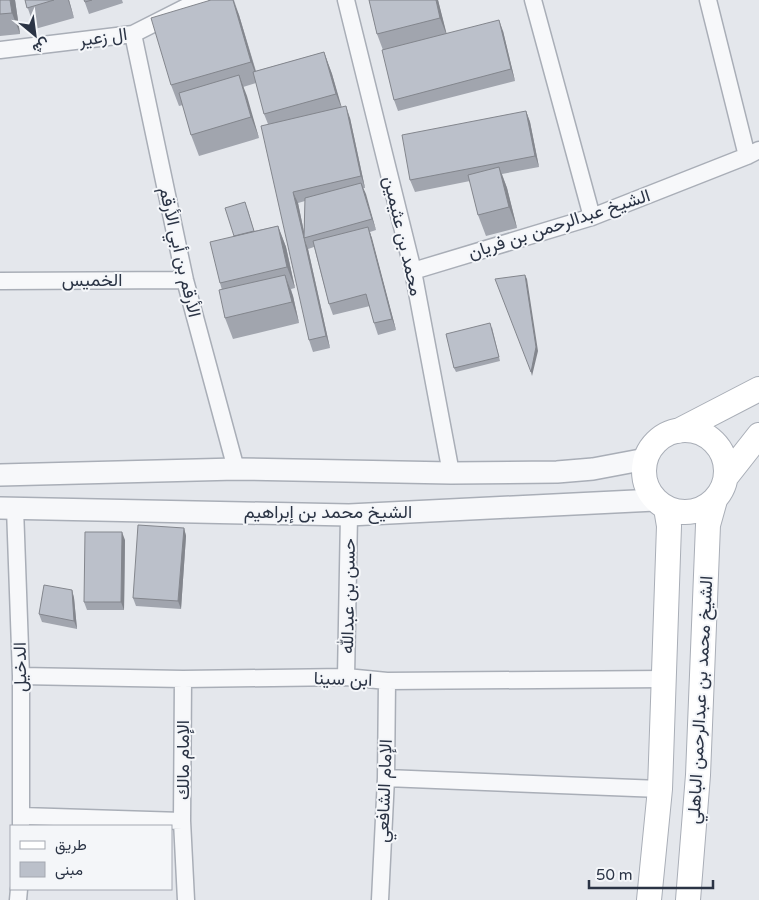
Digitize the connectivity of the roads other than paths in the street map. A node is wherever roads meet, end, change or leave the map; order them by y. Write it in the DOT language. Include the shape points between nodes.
graph roads {
  1 [pos="200,0"];
  2 [pos="346,0"];
  3 [pos="533,0"];
  4 [pos="708,0"];
  5 [pos="133,34"];
  6 [pos="0,50"];
  7 [pos="753,153"];
  8 [pos="592,217"];
  9 [pos="413,271"];
  10 [pos="185,280"];
  11 [pos="0,281"];
  12 [pos="759,389"];
  13 [pos="678,431"];
  14 [pos="759,435"];
  15 [pos="646,458"];
  16 [pos="236,469"];
  17 [pos="451,473"];
  18 [pos="0,475"];
  19 [pos="726,477"];
  20 [pos="715,500"];
  21 [pos="661,504"];
  22 [pos="8,508"];
  23 [pos="349,514"];
  24 [pos="21,676"];
  25 [pos="346,677"];
  26 [pos="183,679"];
  27 [pos="665,679"];
  28 [pos="387,681"];
  29 [pos="386,778"];
  30 [pos="660,789"];
  31 [pos="22,821"];
  32 [pos="182,821"];
  33 [pos="186,900"];
  34 [pos="380,900"];
  35 [pos="649,900"];
  36 [pos="688,900"];
  1 -- 5 [label="street, ال زعير"];
  2 -- 9 [label="street, محمد بن عثيمين"];
  3 -- 8 [label="street"];
  4 -- 7 [label="street"];
  5 -- 6 [label="street, ال زعير"];
  5 -- 10 [label="street, الأرقم بن أبي الأرقم"];
  7 -- 8 [label="street, الشيخ عبدالرحمن بن فريان"];
  8 -- 9 [label="street, الشيخ عبدالرحمن بن فريان"];
  9 -- 17 [label="street, محمد بن عثيمين"];
  10 -- 11 [label="street, الخميس"];
  10 -- 16 [label="street, الأرقم بن أبي الأرقم"];
  12 -- 13 [label="main road"];
  13 -- 15 [label="main road" via="656,442"];
  13 -- 19 [label="main road" via="691,430 714,441 726,464"];
  14 -- 19 [label="main road"];
  15 -- 17 [label="street" via="593,469 557,472"];
  15 -- 21 [label="main road" via="644,477 648,489"];
  16 -- 17 [label="street"];
  16 -- 18 [label="street"];
  19 -- 20 [label="main road"];
  20 -- 21 [label="main road" via="692,512 678,512"];
  20 -- 36 [label="main road, الشيخ محمد بن عبدالرحمن الباهلي" via="708,525 698,775"];
  21 -- 23 [label="street, الشيخ محمد بن إبراهيم"];
  21 -- 27 [label="main road, الشيخ محمد بن عبدالرحمن الباهلي" via="669,526"];
  22 -- 23 [label="street, الشيخ محمد بن إبراهيم"];
  22 -- 24 [label="street, الدخيل"];
  23 -- 25 [label="street, حسن بن عبدالله"];
  24 -- 26 [label="street, ابن سينا"];
  24 -- 31 [label="street, الدخيل"];
  25 -- 26 [label="street, ابن سينا"];
  25 -- 28 [label="street, ابن سينا"];
  26 -- 32 [label="street, الإمام مالك"];
  27 -- 28 [label="street, ابن سينا"];
  27 -- 30 [label="main road, الشيخ محمد بن عبدالرحمن الباهلي"];
  28 -- 29 [label="street, الإمام الشافعي"];
  29 -- 30 [label="street"];
  29 -- 34 [label="street, الإمام الشافعي"];
  30 -- 35 [label="main road, الشيخ محمد بن عبدالرحمن الباهلي"];
  31 -- 32 [label="street"];
  32 -- 33 [label="street, الإمام مالك"];
}
